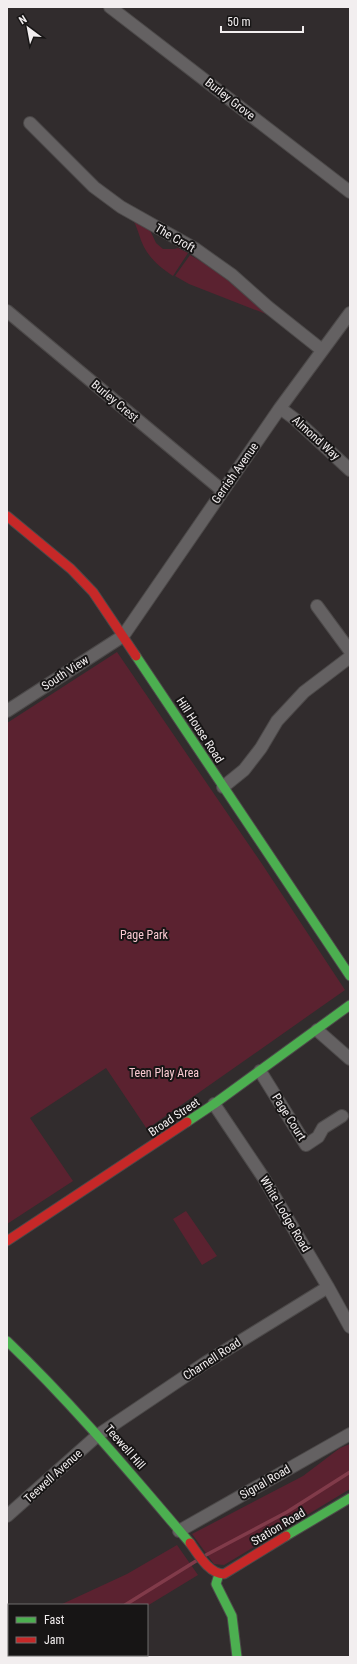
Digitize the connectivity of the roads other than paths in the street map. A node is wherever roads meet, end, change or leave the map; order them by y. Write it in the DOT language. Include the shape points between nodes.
graph roads {
  1 [pos="110,7"];
  2 [pos="30,123"];
  3 [pos="350,192"];
  4 [pos="7,311"];
  5 [pos="350,313"];
  6 [pos="322,350"];
  7 [pos="280,408"];
  8 [pos="350,470"];
  9 [pos="223,491"];
  10 [pos="7,516"];
  11 [pos="317,606"];
  12 [pos="123,636"];
  13 [pos="350,651"];
  14 [pos="350,657"];
  15 [pos="7,711"];
  16 [pos="223,787"];
  17 [pos="350,976"];
  18 [pos="350,1005"];
  19 [pos="317,1030"];
  20 [pos="350,1059"];
  21 [pos="260,1071"];
  22 [pos="214,1104"];
  23 [pos="342,1116"];
  24 [pos="7,1241"];
  25 [pos="328,1287"];
  26 [pos="350,1327"];
  27 [pos="7,1341"];
  28 [pos="350,1434"];
  29 [pos="98,1435"];
  30 [pos="350,1498"];
  31 [pos="7,1516"];
  32 [pos="183,1534"];
  33 [pos="218,1574"];
  34 [pos="237,1657"];
  1 -- 3 [label="street, Burley Grove"];
  2 -- 6 [label="street, The Croft" via="94,187 121,207 194,248 232,275"];
  4 -- 9 [label="street, Burley Crest"];
  5 -- 6 [label="street, Gerrish Avenue"];
  6 -- 7 [label="street, Gerrish Avenue"];
  7 -- 8 [label="street, Almond Way"];
  7 -- 9 [label="street, Gerrish Avenue"];
  9 -- 12 [label="street, Gerrish Avenue"];
  10 -- 12 [label="main road, Hill House Road" via="71,569 93,592"];
  11 -- 13 [label="street"];
  12 -- 15 [label="street, South View"];
  12 -- 16 [label="main road, Hill House Road"];
  14 -- 16 [label="street" via="304,692 277,721 244,770"];
  16 -- 17 [label="main road, Hill House Road"];
  18 -- 19 [label="main road, Broad Street"];
  19 -- 20 [label="street"];
  19 -- 21 [label="main road, Broad Street"];
  21 -- 22 [label="main road, Broad Street"];
  21 -- 23 [label="street, Page Court" via="306,1145 318,1138 323,1128"];
  22 -- 24 [label="main road, Broad Street"];
  22 -- 25 [label="street, White Lodge Road" via="263,1177"];
  25 -- 26 [label="street, White Lodge Road"];
  25 -- 29 [label="street, Charnell Road" via="205,1363"];
  27 -- 29 [label="main road, Teewell Hill"];
  28 -- 32 [label="street, Signal Road"];
  29 -- 31 [label="street, Teewell Avenue"];
  29 -- 32 [label="main road, Teewell Hill"];
  30 -- 33 [label="main road, Station Road" via="224,1574"];
  32 -- 33 [label="main road, Teewell Hill"];
  33 -- 34 [label="main road" via="216,1584 232,1616"];
}
